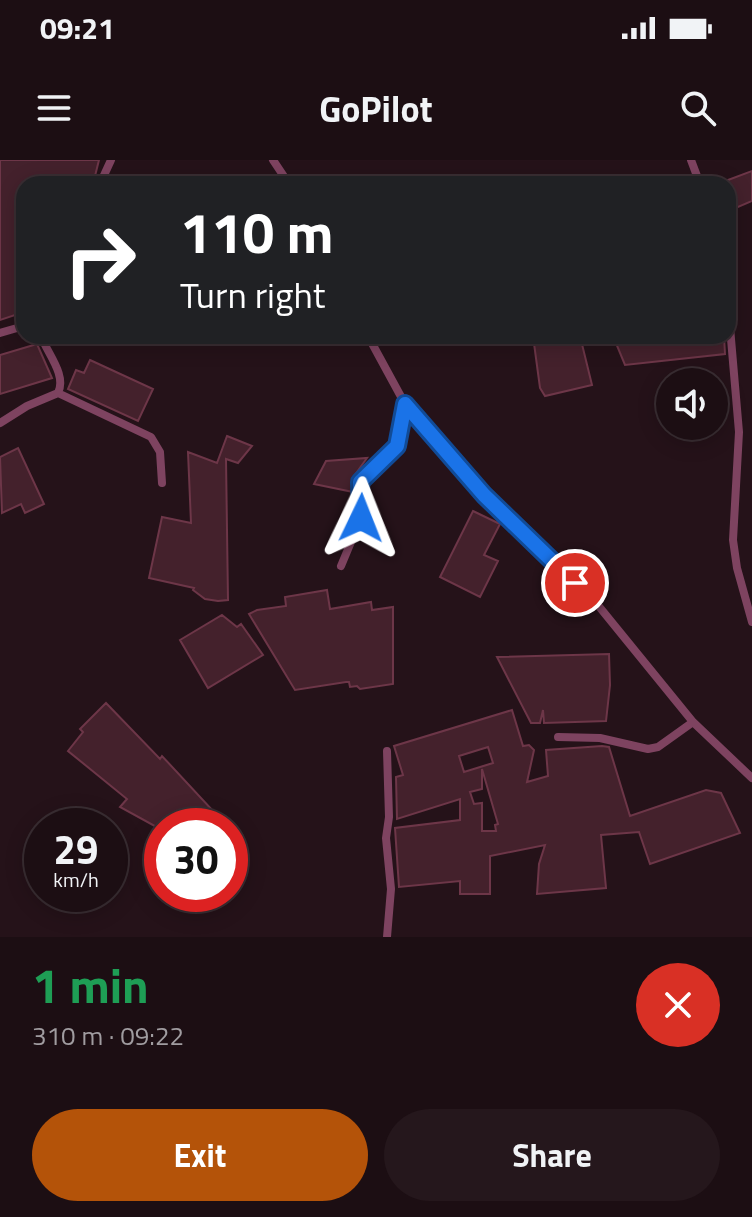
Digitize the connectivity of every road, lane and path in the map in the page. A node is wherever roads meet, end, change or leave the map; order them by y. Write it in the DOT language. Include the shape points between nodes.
graph roads {
  1 [pos="45,344"];
  2 [pos="372,344"];
  3 [pos="731,344"];
  4 [pos="58,393"];
  5 [pos="405,404"];
  6 [pos="0,423"];
  7 [pos="162,483"];
  8 [pos="341,566"];
  9 [pos="752,622"];
  10 [pos="693,722"];
  11 [pos="558,737"];
  12 [pos="387,751"];
  13 [pos="752,778"];
  14 [pos="387,937"];
  1 -- 4 [label="street" via="61,380"];
  2 -- 5 [label="street"];
  3 -- 9 [label="street" via="738,420 733,540"];
  4 -- 6 [label="street"];
  4 -- 7 [label="street" via="151,437 160,452"];
  5 -- 8 [label="street" via="397,446 360,482 361,518"];
  5 -- 10 [label="street" via="484,495 597,604"];
  10 -- 11 [label="street" via="648,749 600,738"];
  10 -- 13 [label="street"];
  12 -- 14 [label="street"];
}
